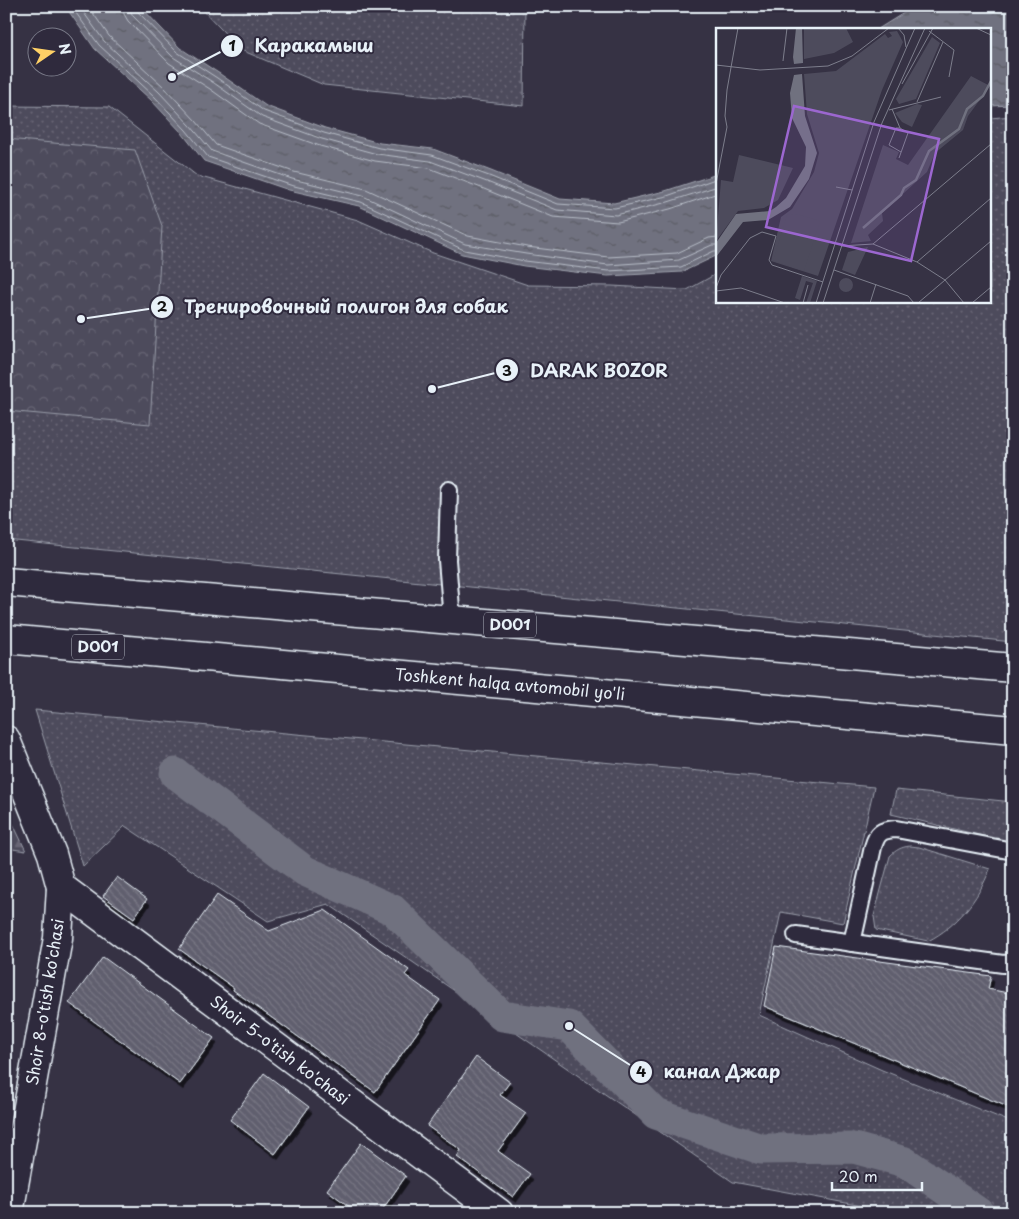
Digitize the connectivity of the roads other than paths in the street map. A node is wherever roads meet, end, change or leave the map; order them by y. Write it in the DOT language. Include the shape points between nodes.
graph roads {
  1 [pos="449,490"];
  2 [pos="6,582"];
  3 [pos="452,620"];
  4 [pos="6,639"];
  5 [pos="1013,668"];
  6 [pos="1013,730"];
  7 [pos="6,740"];
  8 [pos="1013,851"];
  9 [pos="61,887"];
  10 [pos="796,935"];
  11 [pos="852,943"];
  12 [pos="1013,963"];
  13 [pos="9,1213"];
  14 [pos="499,1213"];
  1 -- 3 [label="lane" via="447,560"];
  2 -- 3 [label="main road, D001"];
  3 -- 5 [label="main road, D001"];
  4 -- 6 [label="main road, Toshkent halqa avtomobil yo'li / D001"];
  7 -- 9 [label="main road, Shoir 8-o'tish ko'chasi" via="52,854"];
  8 -- 11 [label="lane" via="896,829 886,830 876,836"];
  9 -- 13 [label="main road, Shoir 8-o'tish ko'chasi" via="58,938"];
  9 -- 14 [label="main road, Shoir 5-o'tish ko'chasi"];
  10 -- 11 [label="lane"];
  11 -- 12 [label="lane"];
}
